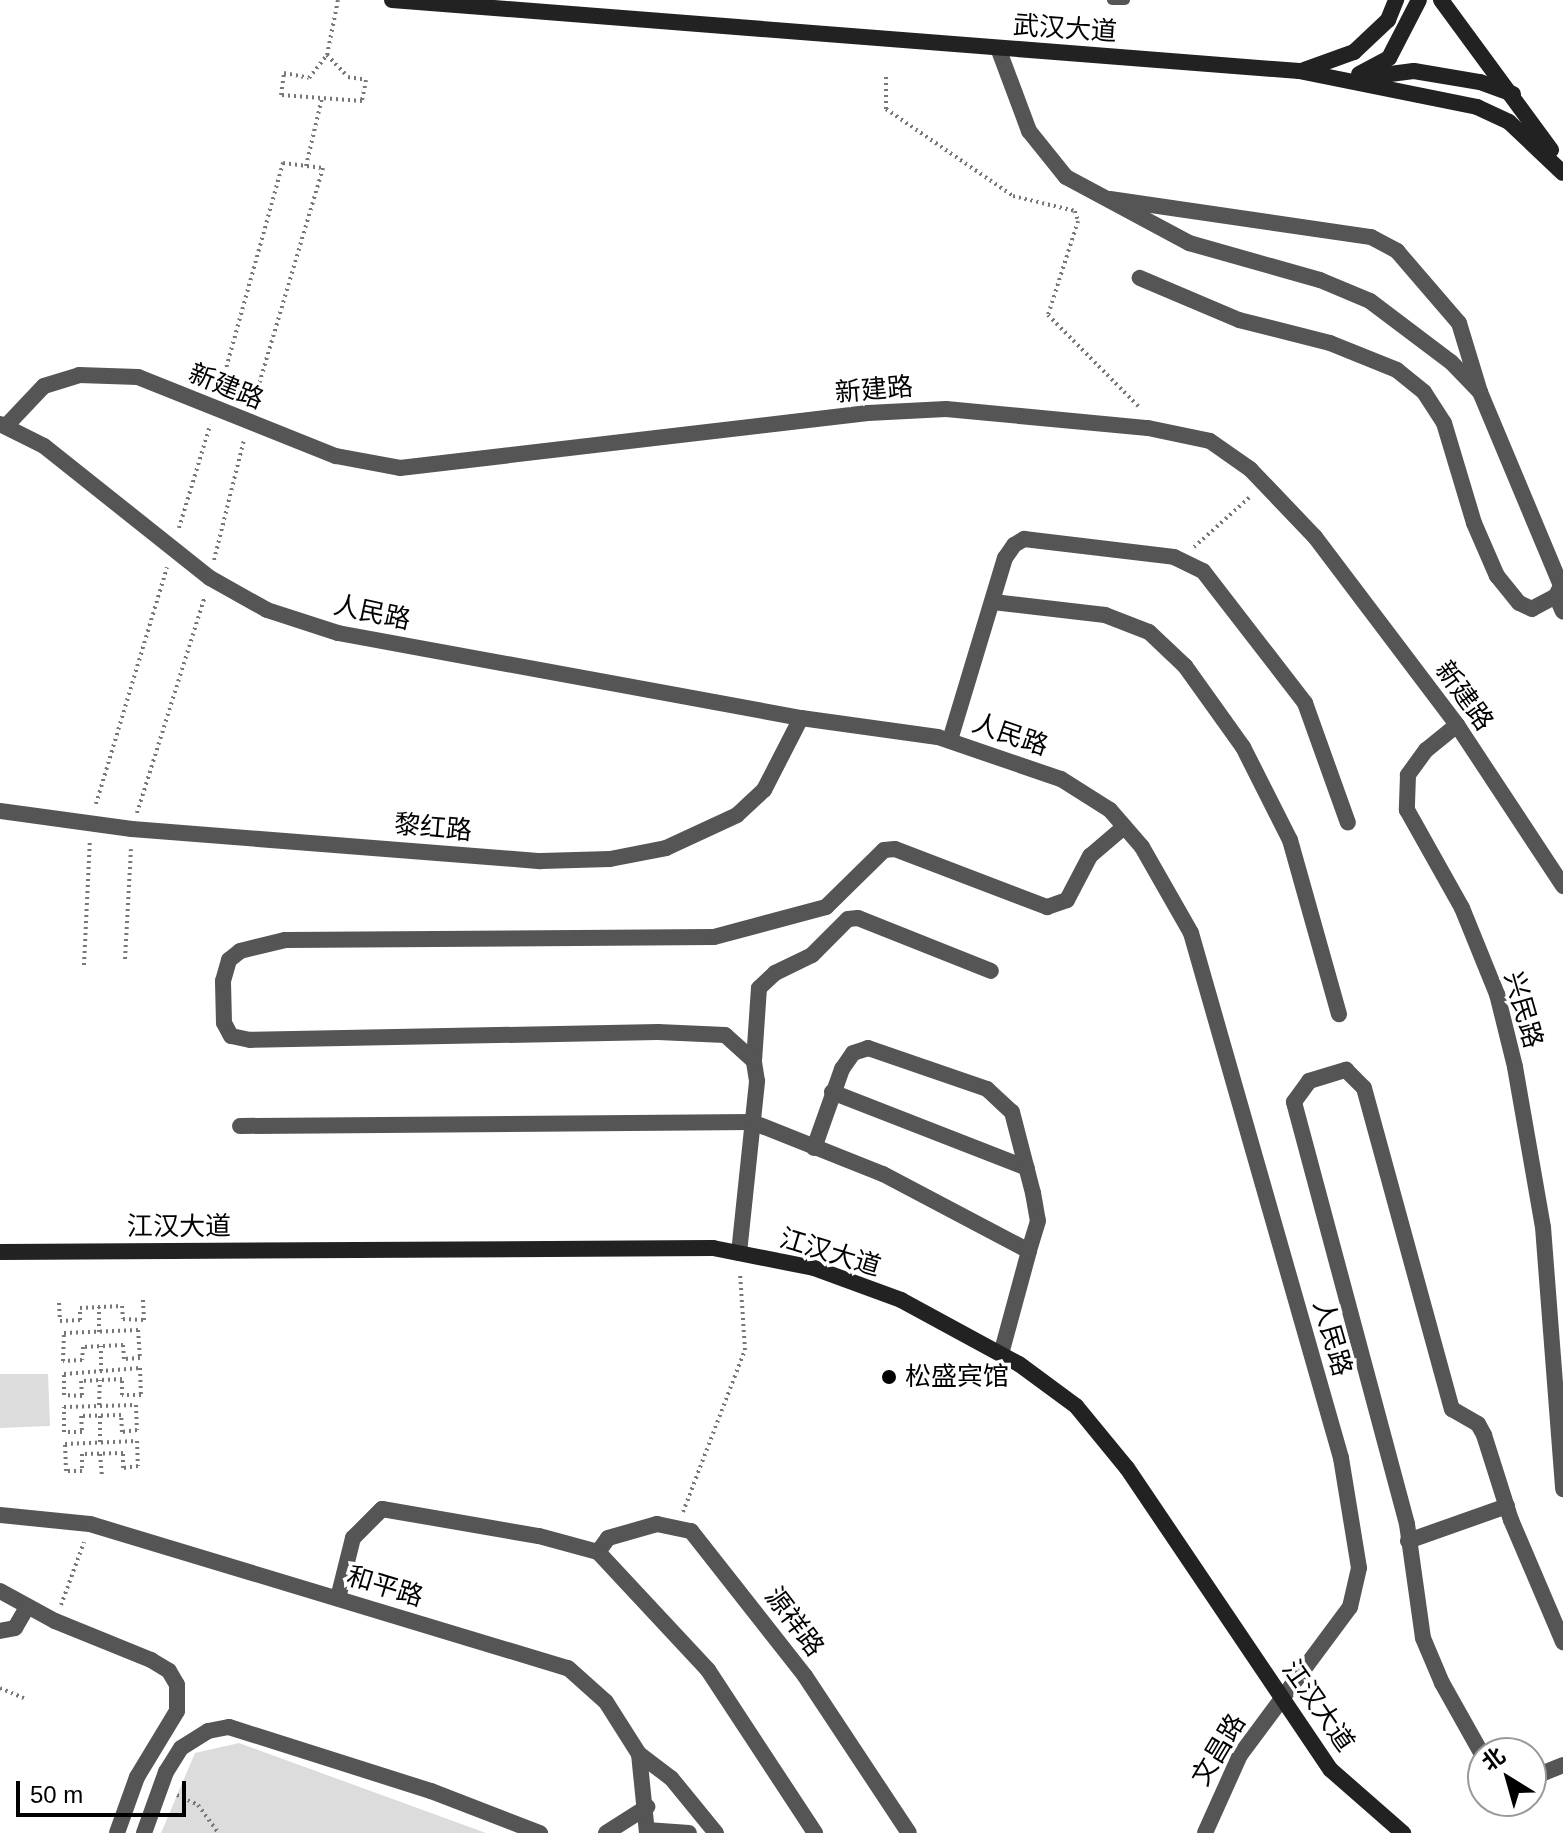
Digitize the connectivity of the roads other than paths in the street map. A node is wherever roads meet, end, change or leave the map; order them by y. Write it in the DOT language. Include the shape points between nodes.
graph roads {
  1 [pos="392,0"];
  2 [pos="1112,0"];
  3 [pos="1125,0"];
  4 [pos="1396,0"];
  5 [pos="1419,0"];
  6 [pos="1441,0"];
  7 [pos="998,48"];
  8 [pos="1300,72"];
  9 [pos="1513,94"];
  10 [pos="1563,173"];
  11 [pos="1101,198"];
  12 [pos="1140,278"];
  13 [pos="1480,392"];
  14 [pos="3,425"];
  15 [pos="993,602"];
  16 [pos="1560,604"];
  17 [pos="801,718"];
  18 [pos="1457,725"];
  19 [pos="950,740"];
  20 [pos="0,811"];
  21 [pos="1348,823"];
  22 [pos="1124,827"];
  23 [pos="1563,886"];
  24 [pos="991,971"];
  25 [pos="1339,1014"];
  26 [pos="754,1061"];
  27 [pos="832,1092"];
  28 [pos="752,1122"];
  29 [pos="240,1126"];
  30 [pos="814,1148"];
  31 [pos="1027,1168"];
  32 [pos="1029,1251"];
  33 [pos="0,1252"];
  34 [pos="739,1253"];
  35 [pos="1001,1354"];
  36 [pos="1562,1484"];
  37 [pos="1507,1506"];
  38 [pos="0,1515"];
  39 [pos="1408,1541"];
  40 [pos="598,1552"];
  41 [pos="0,1591"];
  42 [pos="338,1598"];
  43 [pos="27,1607"];
  44 [pos="0,1631"];
  45 [pos="1563,1642"];
  46 [pos="1281,1696"];
  47 [pos="1472,1737"];
  48 [pos="639,1754"];
  49 [pos="647,1807"];
  50 [pos="647,1832"];
  51 [pos="117,1833"];
  52 [pos="144,1833"];
  53 [pos="540,1833"];
  54 [pos="606,1833"];
  55 [pos="689,1833"];
  56 [pos="716,1833"];
  57 [pos="815,1833"];
  58 [pos="909,1833"];
  59 [pos="1205,1833"];
  60 [pos="1403,1833"];
  1 -- 7 [label="main road, 武汉大道"];
  2 -- 3 [label="lane"];
  4 -- 8 [label="main road" via="1381,28 1354,52"];
  5 -- 8 [label="main road" via="1398,46 1376,68 1356,75"];
  6 -- 9 [label="main road"];
  7 -- 8 [label="main road, 武汉大道"];
  7 -- 11 [label="street" via="1029,131 1066,177"];
  8 -- 9 [label="main road" via="1371,79 1414,71 1480,82"];
  8 -- 10 [label="main road" via="1477,107 1509,122"];
  9 -- 10 [label="main road"];
  11 -- 13 [label="street" via="1189,243 1320,280 1370,301 1451,362"];
  11 -- 13 [label="street" via="1371,237 1413,265 1459,323"];
  12 -- 16 [label="street" via="1239,320 1330,343 1397,370 1424,392 1444,423 1474,523 1497,576 1519,603 1532,609"];
  13 -- 16 [label="street" via="1561,586"];
  14 -- 17 [label="street, 人民路" via="44,446 210,578 267,610 338,633"];
  14 -- 18 [label="street, 新建路" via="44,386 79,375 138,377 336,456 400,468 868,413 1002,411 1210,441 1264,484 1315,537"];
  15 -- 19 [label="street"];
  15 -- 21 [label="street" via="1005,558 1024,539 1181,560 1203,571 1305,703"];
  15 -- 25 [label="street" via="1105,615 1149,632 1185,666 1243,747 1290,840"];
  17 -- 19 [label="street, 人民路"];
  17 -- 20 [label="street, 黎红路" via="764,790 737,815 666,848 610,859 541,861 132,829"];
  18 -- 23 [label="street, 新建路"];
  18 -- 36 [label="street, 兴民路" via="1426,750 1408,775 1407,810 1468,922 1497,994 1515,1067 1543,1227"];
  19 -- 22 [label="street, 人民路" via="1061,779 1110,810"];
  22 -- 26 [label="street" via="1090,856 1067,900 1047,907 895,849 884,850 826,907 714,937 285,940 240,951 229,960 223,981 224,1023 231,1036 250,1040 701,1033 725,1035"];
  22 -- 46 [label="street, 人民路" via="1142,847 1191,933 1341,1458 1359,1568 1350,1607"];
  24 -- 26 [label="street" via="858,918 848,919 812,955 775,973 759,988"];
  26 -- 28 [label="street"];
  27 -- 30 [label="street"];
  27 -- 31 [label="street"];
  27 -- 31 [label="street" via="853,1053 868,1048 987,1089 1012,1112"];
  28 -- 29 [label="street"];
  28 -- 30 [label="street"];
  28 -- 34 [label="street"];
  30 -- 32 [label="street" via="883,1174"];
  31 -- 32 [label="street" via="1038,1221"];
  32 -- 35 [label="street"];
  33 -- 34 [label="main road, 江汉大道" via="713,1248"];
  34 -- 35 [label="main road, 江汉大道" via="814,1268 901,1300"];
  35 -- 46 [label="main road, 江汉大道" via="1076,1406 1127,1468"];
  37 -- 39 [label="street"];
  37 -- 39 [label="street" via="1478,1424 1452,1409 1364,1088 1356,1074 1331,1072 1309,1081 1294,1102"];
  37 -- 45 [label="street"];
  38 -- 42 [label="street, 和平路" via="90,1524"];
  39 -- 47 [label="street" via="1423,1638"];
  40 -- 42 [label="street" via="509,1530 382,1509 353,1538"];
  40 -- 57 [label="street" via="708,1670"];
  40 -- 58 [label="street, 源祥路" via="608,1538 657,1524 678,1526 705,1546 805,1676"];
  41 -- 43 [label="street"];
  42 -- 48 [label="street, 和平路" via="568,1668 606,1702"];
  43 -- 44 [label="street" via="15,1628"];
  43 -- 51 [label="street" via="151,1660 169,1671 177,1685 177,1711 137,1777"];
  46 -- 59 [label="street, 文昌路" via="1240,1755"];
  46 -- 60 [label="main road, 江汉大道" via="1331,1770"];
  48 -- 49 [label="street, 和平路"];
  48 -- 56 [label="street" via="671,1778"];
  49 -- 50 [label="street, 和平路"];
  49 -- 54 [label="street"];
  50 -- 55 [label="street"];
  52 -- 53 [label="street" via="161,1786 191,1740 217,1728 240,1728"];
}
